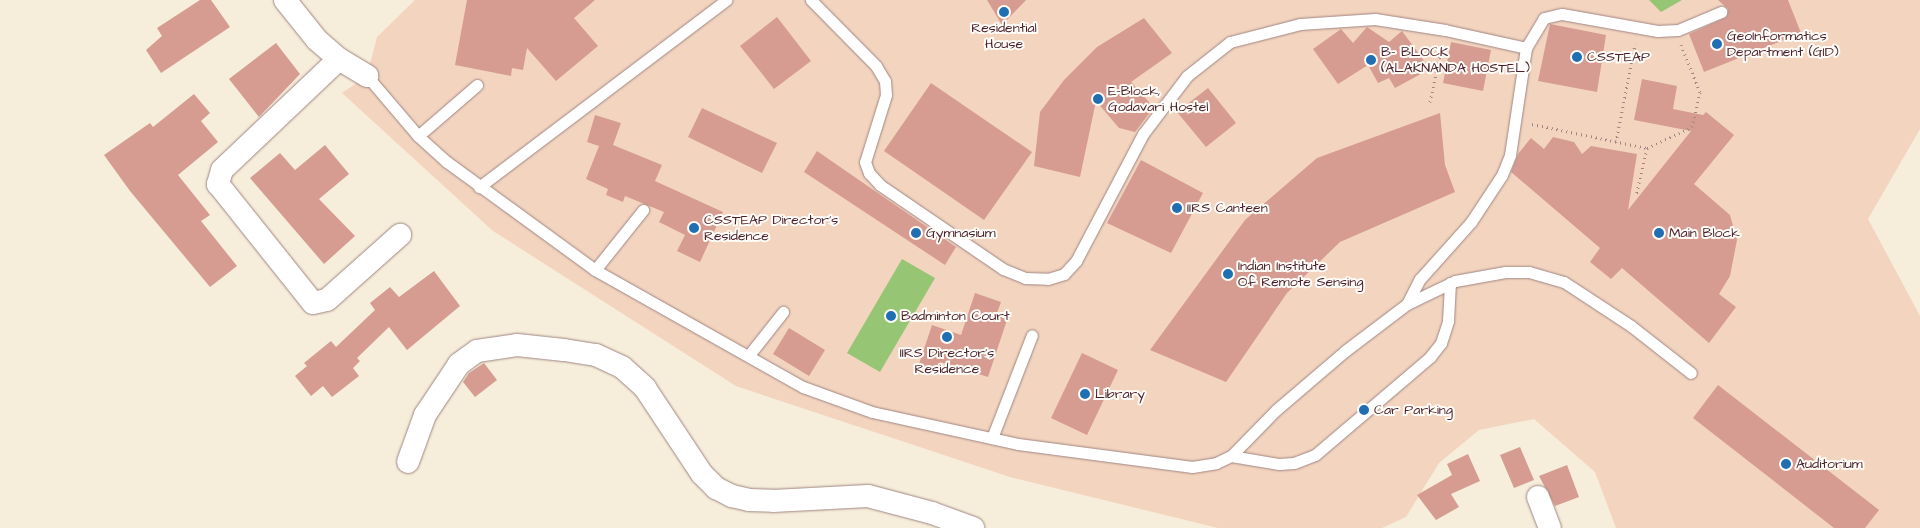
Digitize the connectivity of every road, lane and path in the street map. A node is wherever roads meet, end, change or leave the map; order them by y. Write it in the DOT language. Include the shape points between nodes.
graph roads {
  1 [pos="284,0"];
  2 [pos="726,0"];
  3 [pos="811,0"];
  4 [pos="1721,12"];
  5 [pos="1638,29"];
  6 [pos="1445,30"];
  7 [pos="1678,30"];
  8 [pos="1526,48"];
  9 [pos="338,59"];
  10 [pos="367,76"];
  11 [pos="477,86"];
  12 [pos="1430,102"];
  13 [pos="1515,121"];
  14 [pos="418,136"];
  15 [pos="1616,142"];
  16 [pos="1647,148"];
  17 [pos="478,187"];
  18 [pos="1636,196"];
  19 [pos="643,210"];
  20 [pos="400,235"];
  21 [pos="595,270"];
  22 [pos="1450,283"];
  23 [pos="1406,304"];
  24 [pos="783,312"];
  25 [pos="1032,335"];
  26 [pos="749,355"];
  27 [pos="1691,372"];
  28 [pos="992,438"];
  29 [pos="1231,456"];
  30 [pos="408,462"];
  31 [pos="1538,497"];
  32 [pos="973,528"];
  33 [pos="1550,528"];
  1 -- 9 [label="street" via="317,40"];
  2 -- 17 [label="lane"];
  3 -- 6 [label="lane" via="876,66 884,81 884,102 865,162 870,173 880,185 1003,269 1026,278 1048,279 1064,274 1076,261 1143,134 1187,76 1230,42 1267,30 1334,20 1376,19"];
  4 -- 7 [label="lane"];
  5 -- 7 [label="lane"];
  5 -- 8 [label="lane" via="1553,15 1544,18"];
  5 -- 15 [label="path"];
  6 -- 8 [label="lane"];
  6 -- 12 [label="path"];
  7 -- 16 [label="path" via="1681,48 1700,92 1692,127"];
  8 -- 13 [label="lane"];
  9 -- 10 [label="street"];
  9 -- 20 [label="street" via="222,170 218,184 313,303 327,300"];
  10 -- 14 [label="lane"];
  11 -- 14 [label="lane"];
  13 -- 15 [label="path"];
  13 -- 23 [label="lane" via="1510,155 1502,175 1471,222 1420,279"];
  14 -- 17 [label="lane"];
  15 -- 16 [label="path"];
  16 -- 18 [label="path"];
  17 -- 21 [label="lane"];
  19 -- 21 [label="lane"];
  21 -- 26 [label="lane"];
  22 -- 23 [label="lane"];
  22 -- 27 [label="lane" via="1505,272 1547,275 1580,291"];
  22 -- 29 [label="lane" via="1448,321 1441,343 1430,357 1315,456 1279,464"];
  23 -- 29 [label="lane" via="1276,410"];
  24 -- 26 [label="lane"];
  25 -- 28 [label="lane"];
  26 -- 28 [label="lane" via="803,387 836,401"];
  28 -- 29 [label="lane" via="1192,466 1216,463"];
  30 -- 32 [label="street" via="424,414 459,364 477,351 517,345 564,350 596,355 622,367 646,388 702,474 716,488 732,496 765,501 868,496 925,510"];
  31 -- 33 [label="street"];
}
